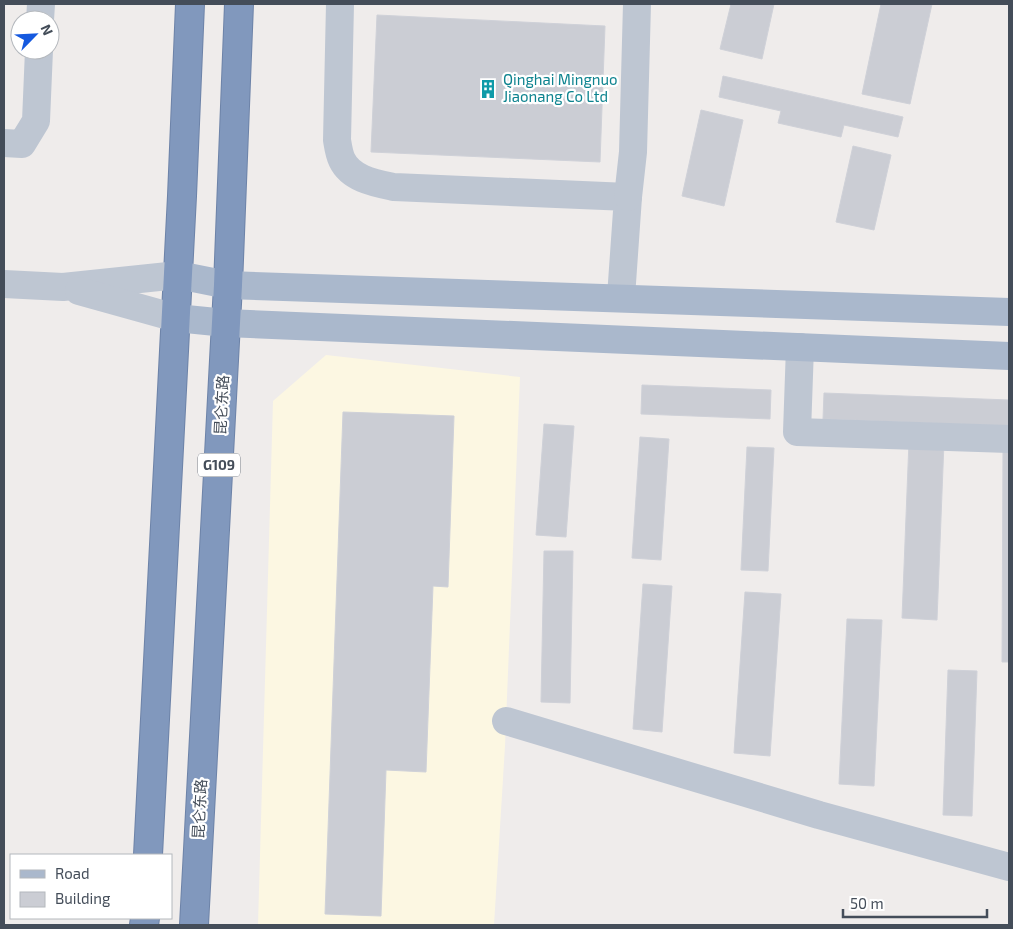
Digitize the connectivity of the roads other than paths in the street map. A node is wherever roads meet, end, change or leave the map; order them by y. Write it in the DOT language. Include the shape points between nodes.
graph roads {
  1 [pos="190,4"];
  2 [pos="239,4"];
  3 [pos="340,4"];
  4 [pos="637,4"];
  5 [pos="39,60"];
  6 [pos="4,143"];
  7 [pos="628,197"];
  8 [pos="178,275"];
  9 [pos="4,284"];
  10 [pos="228,285"];
  11 [pos="63,287"];
  12 [pos="621,297"];
  13 [pos="758,302"];
  14 [pos="1009,312"];
  15 [pos="176,318"];
  16 [pos="226,323"];
  17 [pos="759,345"];
  18 [pos="800,347"];
  19 [pos="1009,356"];
  20 [pos="1009,439"];
  21 [pos="506,721"];
  22 [pos="148,854"];
  23 [pos="1009,867"];
  24 [pos="194,925"];
  1 -- 8 [label="highway"];
  2 -- 10 [label="highway, 昆仑东路 / G109"];
  3 -- 7 [label="street" via="337,140 341,159 350,172 371,182 394,187"];
  4 -- 7 [label="street" via="633,152"];
  5 -- 6 [label="street" via="36,121 22,144"];
  7 -- 12 [label="street"];
  8 -- 10 [label="main road"];
  8 -- 11 [label="street"];
  8 -- 15 [label="highway"];
  9 -- 11 [label="street"];
  10 -- 12 [label="main road"];
  10 -- 16 [label="highway, 昆仑东路 / G109"];
  11 -- 15 [label="street"];
  12 -- 13 [label="main road"];
  13 -- 14 [label="main road"];
  13 -- 17 [label="main road"];
  15 -- 16 [label="main road"];
  15 -- 22 [label="highway"];
  16 -- 17 [label="main road"];
  16 -- 24 [label="highway, 昆仑东路 / G109"];
  17 -- 18 [label="main road"];
  18 -- 19 [label="main road"];
  18 -- 20 [label="street" via="797,432"];
  21 -- 23 [label="street" via="819,815"];
}
